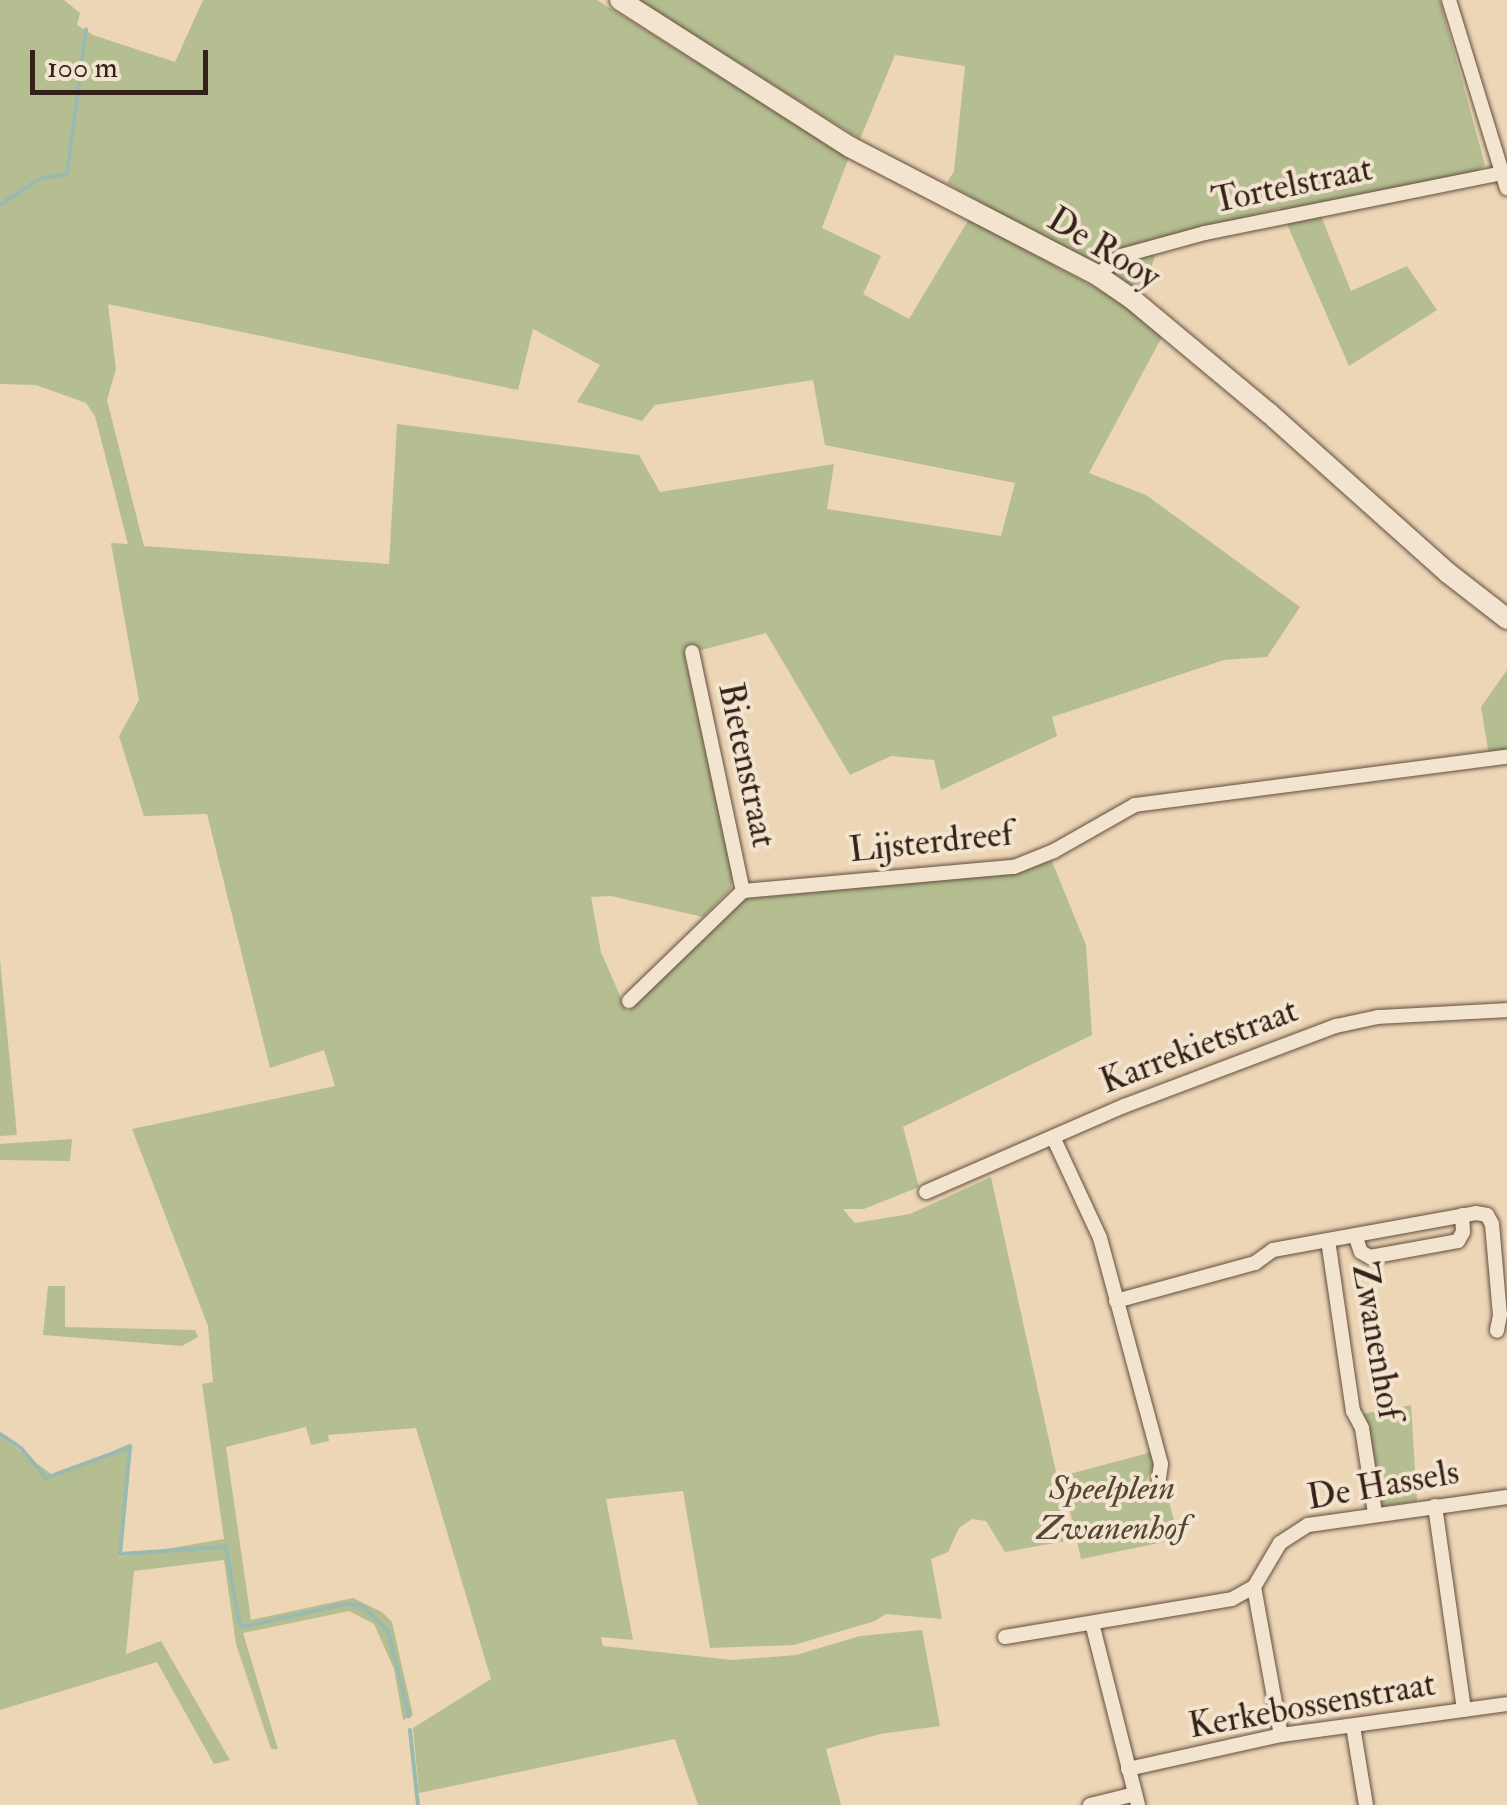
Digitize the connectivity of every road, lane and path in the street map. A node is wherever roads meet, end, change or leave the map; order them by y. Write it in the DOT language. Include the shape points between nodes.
graph roads {
  1 [pos="620,0"];
  2 [pos="1450,0"];
  3 [pos="1505,178"];
  4 [pos="1097,276"];
  5 [pos="1507,619"];
  6 [pos="692,652"];
  7 [pos="1507,757"];
  8 [pos="742,891"];
  9 [pos="628,1001"];
  10 [pos="1507,1010"];
  11 [pos="1053,1138"];
  12 [pos="926,1192"];
  13 [pos="1462,1216"];
  14 [pos="1355,1235"];
  15 [pos="1328,1240"];
  16 [pos="1116,1301"];
  17 [pos="1496,1331"];
  18 [pos="1159,1480"];
  19 [pos="1507,1497"];
  20 [pos="1435,1506"];
  21 [pos="1375,1513"];
  22 [pos="1254,1587"];
  23 [pos="1092,1623"];
  24 [pos="1005,1636"];
  25 [pos="1507,1704"];
  26 [pos="1464,1710"];
  27 [pos="1352,1726"];
  28 [pos="1281,1735"];
  29 [pos="1128,1769"];
  30 [pos="1136,1800"];
  31 [pos="1090,1805"];
  32 [pos="1366,1805"];
  1 -- 4 [label="street, De Rooy" via="850,147"];
  2 -- 3 [label="street"];
  3 -- 4 [label="street, Tortelstraat" via="1205,233 1120,256"];
  4 -- 5 [label="street, De Rooy" via="1194,348"];
  6 -- 8 [label="street, Bietenstraat"];
  7 -- 8 [label="street, Lijsterdreef" via="1135,805 1014,867"];
  8 -- 9 [label="street"];
  10 -- 11 [label="street, Karrekietstraat" via="1378,1017 1336,1026"];
  11 -- 12 [label="street, Karrekietstraat"];
  11 -- 16 [label="street" via="1100,1238"];
  13 -- 14 [label="street, Zwanenhof"];
  13 -- 14 [label="street, Zwanenhof" via="1458,1240 1370,1257"];
  13 -- 17 [label="street" via="1486,1216 1492,1224"];
  14 -- 15 [label="street, Zwanenhof"];
  15 -- 16 [label="street, Zwanenhof" via="1273,1250 1255,1263"];
  15 -- 21 [label="street, Zwanenhof"];
  16 -- 18 [label="street" via="1161,1464"];
  19 -- 20 [label="street, De Hassels"];
  20 -- 21 [label="street, De Hassels"];
  20 -- 26 [label="street"];
  21 -- 22 [label="street, De Hassels" via="1292,1533"];
  22 -- 23 [label="street" via="1232,1599"];
  22 -- 28 [label="street"];
  23 -- 24 [label="street"];
  23 -- 29 [label="street"];
  25 -- 26 [label="street, Kerkebossenstraat"];
  26 -- 27 [label="street, Kerkebossenstraat"];
  27 -- 28 [label="street, Kerkebossenstraat"];
  27 -- 32 [label="street"];
  28 -- 29 [label="street, Kerkebossenstraat"];
  29 -- 30 [label="street"];
  30 -- 31 [label="street"];
}
